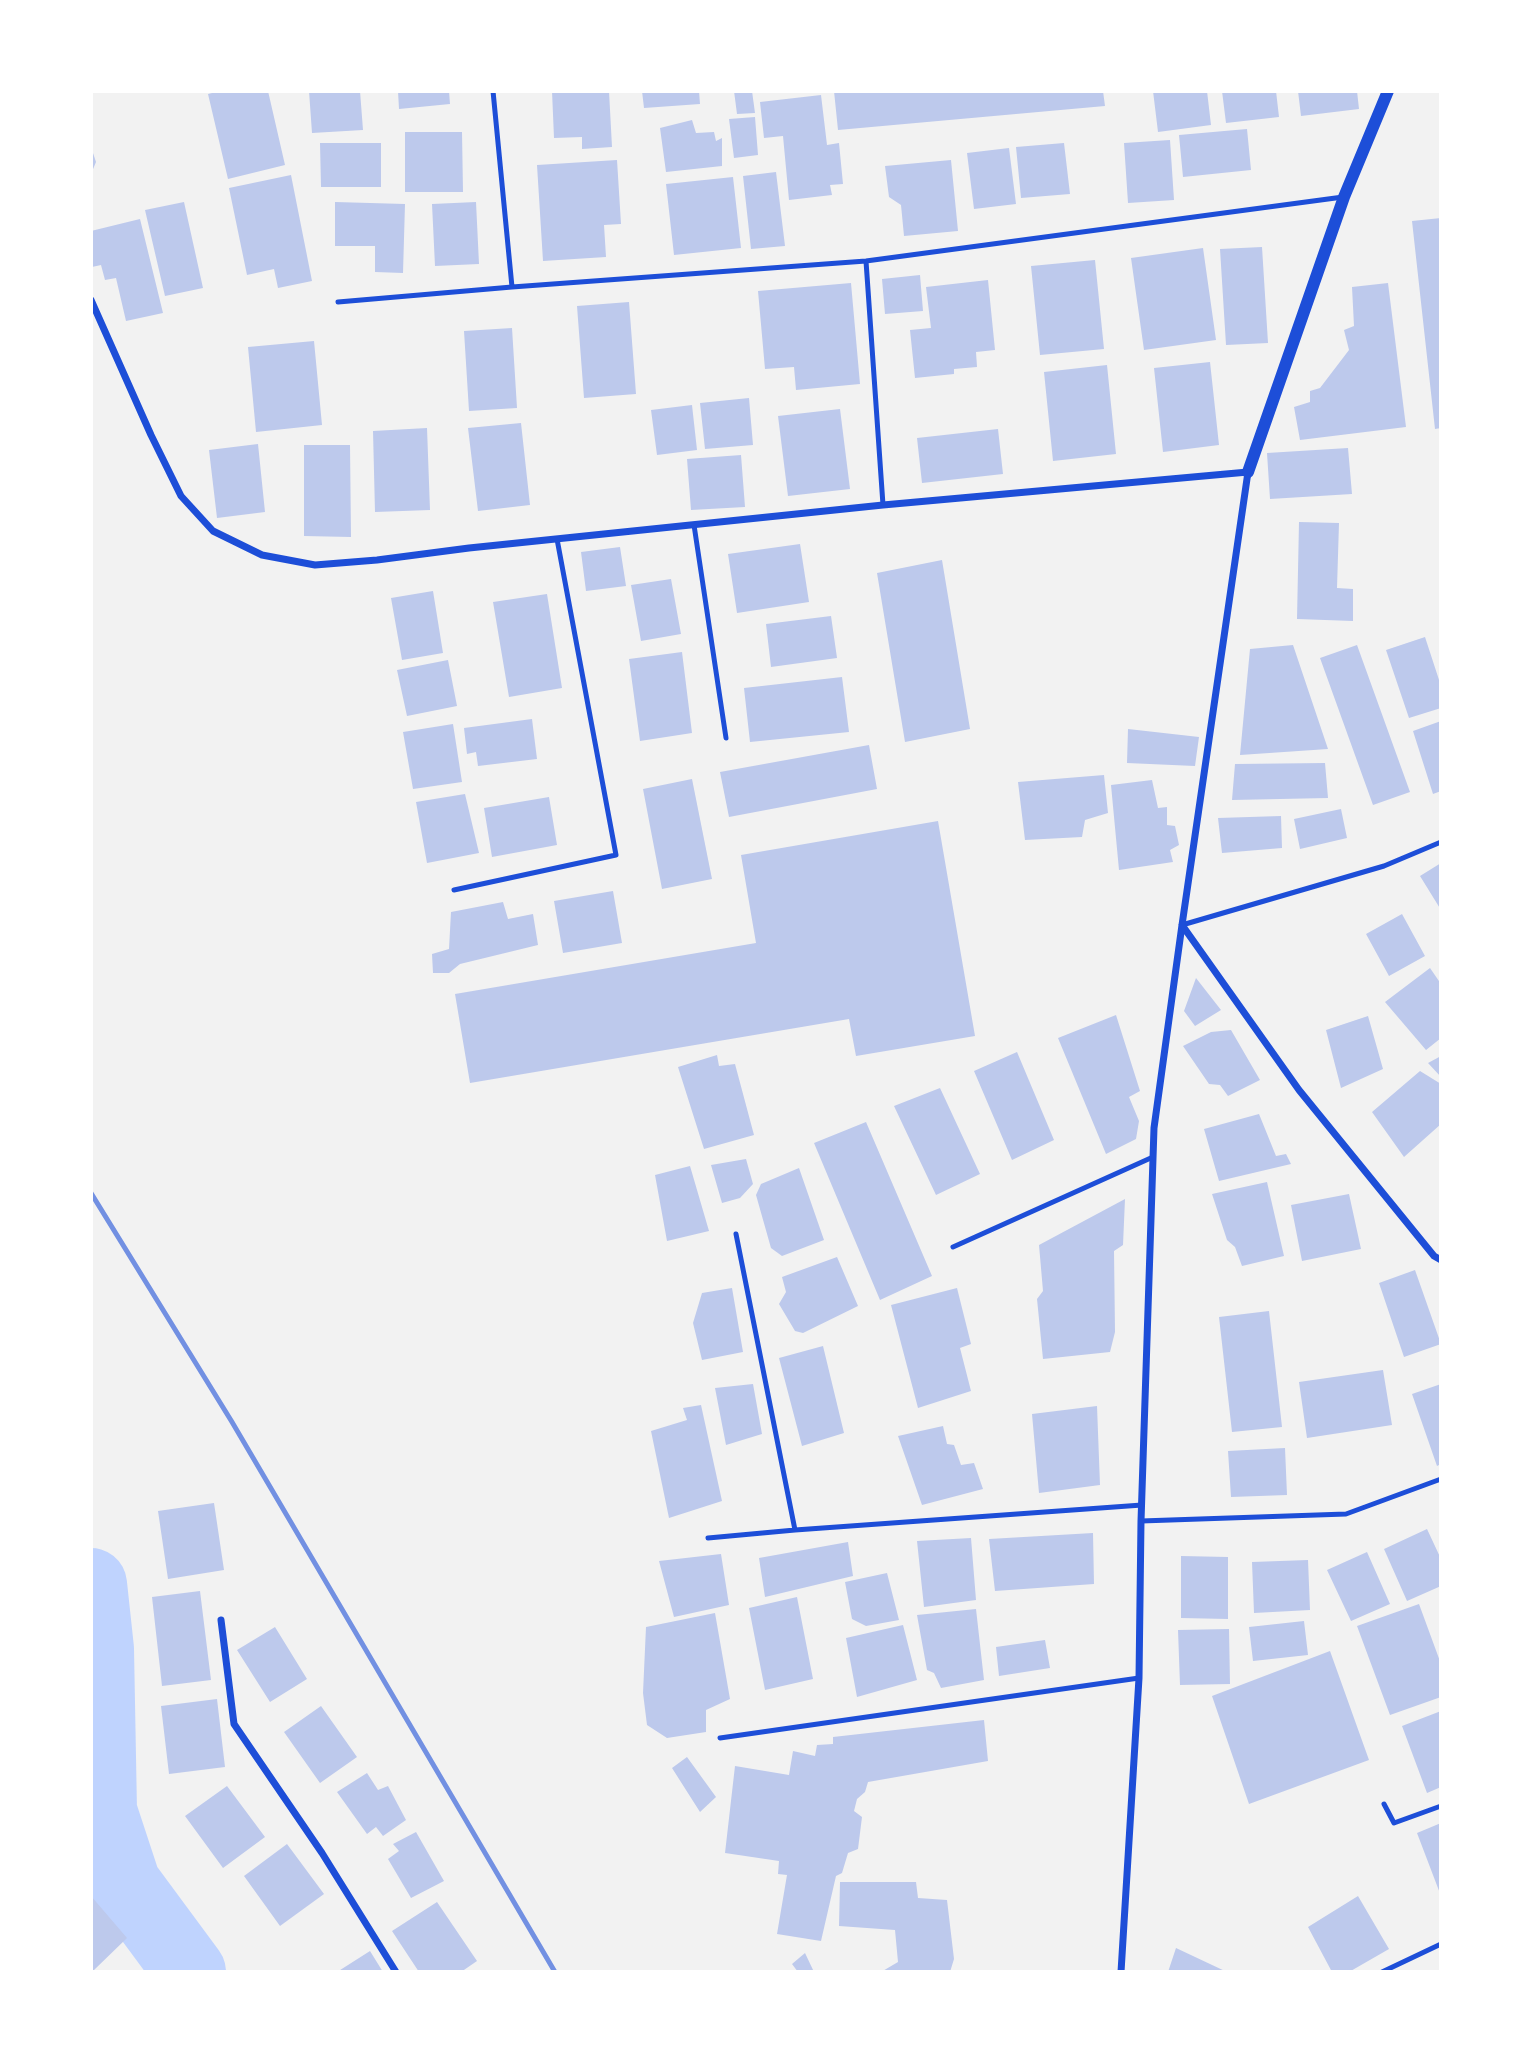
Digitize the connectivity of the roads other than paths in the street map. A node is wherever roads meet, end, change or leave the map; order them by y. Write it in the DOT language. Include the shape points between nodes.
graph roads {
  1 [pos="494,91"];
  2 [pos="1388,91"];
  3 [pos="1344,197"];
  4 [pos="866,261"];
  5 [pos="512,287"];
  6 [pos="91,300"];
  7 [pos="338,302"];
  8 [pos="1248,472"];
  9 [pos="883,505"];
  10 [pos="694,525"];
  11 [pos="557,539"];
  12 [pos="726,738"];
  13 [pos="1441,842"];
  14 [pos="454,890"];
  15 [pos="1182,925"];
  16 [pos="1153,1157"];
  17 [pos="736,1234"];
  18 [pos="953,1247"];
  19 [pos="1441,1260"];
  20 [pos="1441,1479"];
  21 [pos="1142,1505"];
  22 [pos="1141,1521"];
  23 [pos="795,1530"];
  24 [pos="708,1538"];
  25 [pos="221,1620"];
  26 [pos="1139,1678"];
  27 [pos="720,1738"];
  28 [pos="1384,1804"];
  29 [pos="1441,1806"];
  30 [pos="1441,1944"];
  31 [pos="396,1972"];
  32 [pos="1121,1972"];
  33 [pos="1382,1972"];
  1 -- 5 [label="lane"];
  2 -- 3 [label="street"];
  3 -- 4 [label="lane"];
  3 -- 8 [label="street"];
  4 -- 5 [label="lane"];
  4 -- 9 [label="lane"];
  5 -- 7 [label="lane"];
  6 -- 11 [label="street" via="181,496 213,531 262,555 315,565"];
  8 -- 9 [label="street"];
  8 -- 15 [label="street"];
  9 -- 10 [label="street"];
  10 -- 11 [label="street"];
  10 -- 12 [label="lane"];
  11 -- 14 [label="lane" via="617,855"];
  13 -- 15 [label="lane" via="1384,866"];
  15 -- 16 [label="street"];
  15 -- 19 [label="street" via="1299,1090"];
  16 -- 18 [label="lane"];
  16 -- 21 [label="street"];
  17 -- 23 [label="lane"];
  20 -- 22 [label="lane" via="1346,1514"];
  21 -- 22 [label="street"];
  21 -- 23 [label="lane"];
  22 -- 26 [label="street"];
  23 -- 24 [label="lane"];
  25 -- 31 [label="street" via="234,1724"];
  26 -- 27 [label="lane"];
  26 -- 32 [label="street"];
  28 -- 29 [label="lane" via="1394,1823"];
  30 -- 33 [label="lane"];
}
